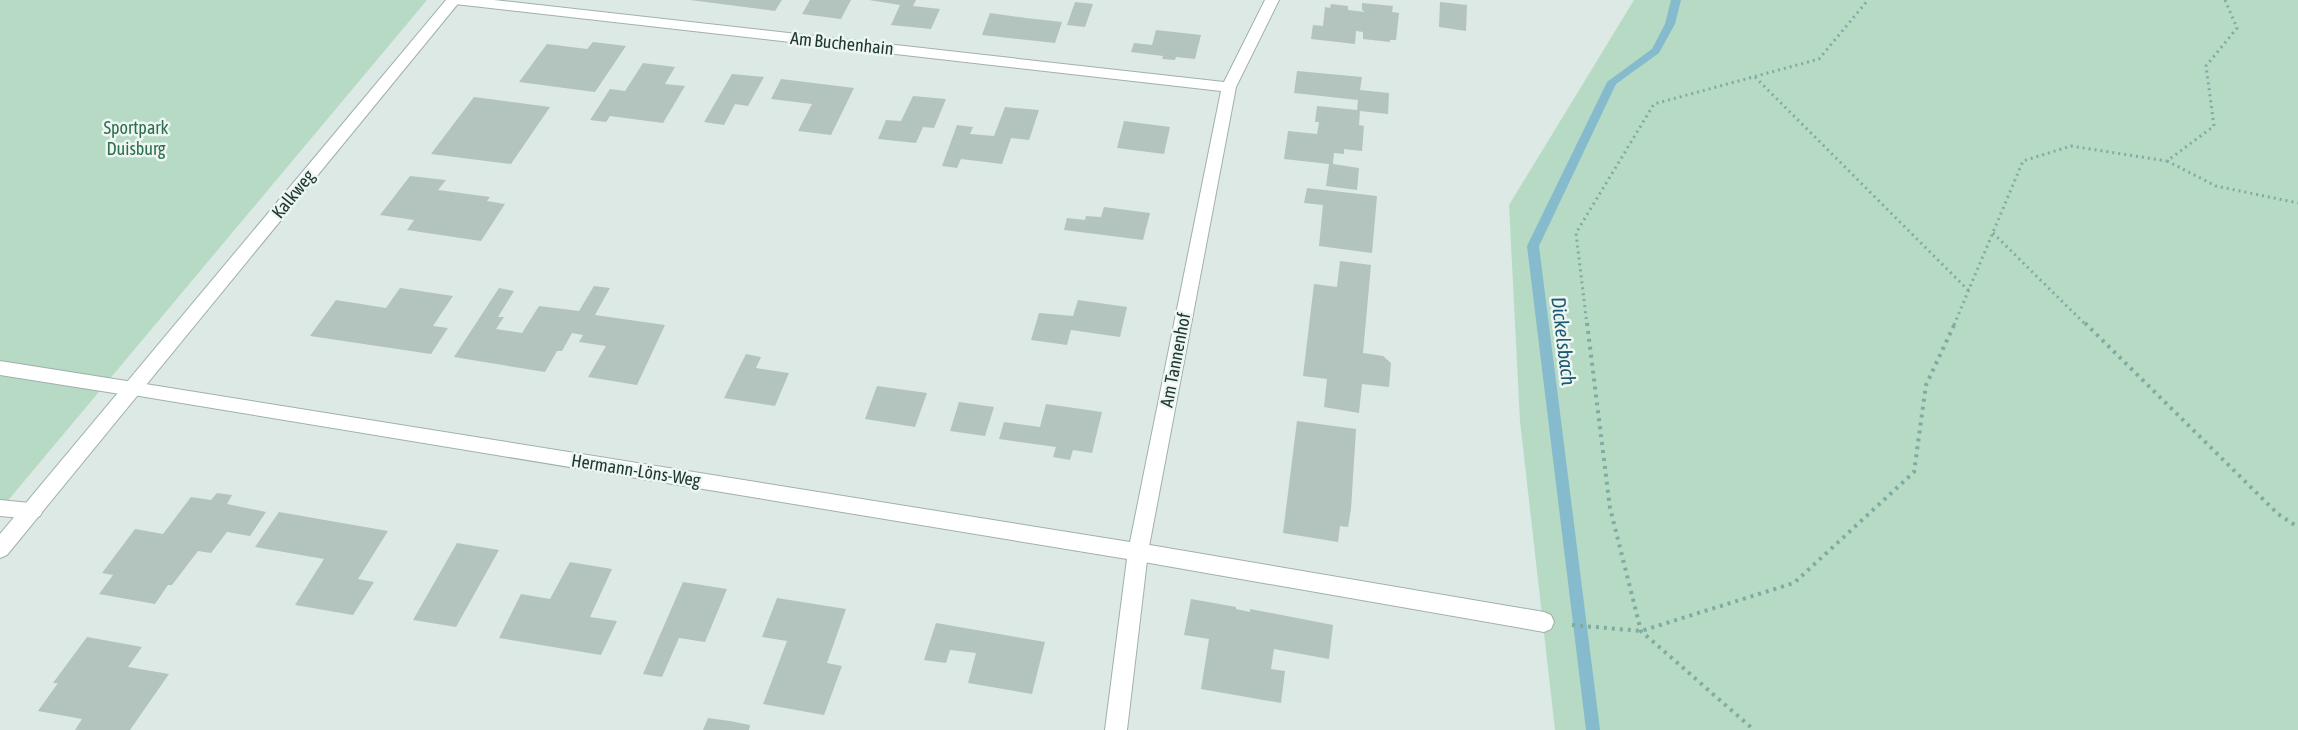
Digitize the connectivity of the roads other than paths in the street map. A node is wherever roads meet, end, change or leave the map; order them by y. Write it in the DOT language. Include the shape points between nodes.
graph roads {
  1 [pos="454,0"];
  2 [pos="1272,0"];
  3 [pos="1229,87"];
  4 [pos="0,368"];
  5 [pos="133,389"];
  6 [pos="0,508"];
  7 [pos="33,510"];
  8 [pos="0,549"];
  9 [pos="1138,552"];
  10 [pos="1544,622"];
  11 [pos="1116,730"];
  1 -- 3 [label="street, Am Buchenhain"];
  1 -- 5 [label="street, Kalkweg"];
  2 -- 3 [label="street, Am Tannenhof"];
  3 -- 9 [label="street, Am Tannenhof"];
  4 -- 5 [label="street"];
  5 -- 7 [label="street, Kalkweg"];
  5 -- 9 [label="street, Hermann-Löns-Weg"];
  6 -- 7 [label="street"];
  7 -- 8 [label="street, Kalkweg"];
  9 -- 10 [label="street, Hermann-Löns-Weg"];
  9 -- 11 [label="street, Am Tannenhof"];
}
